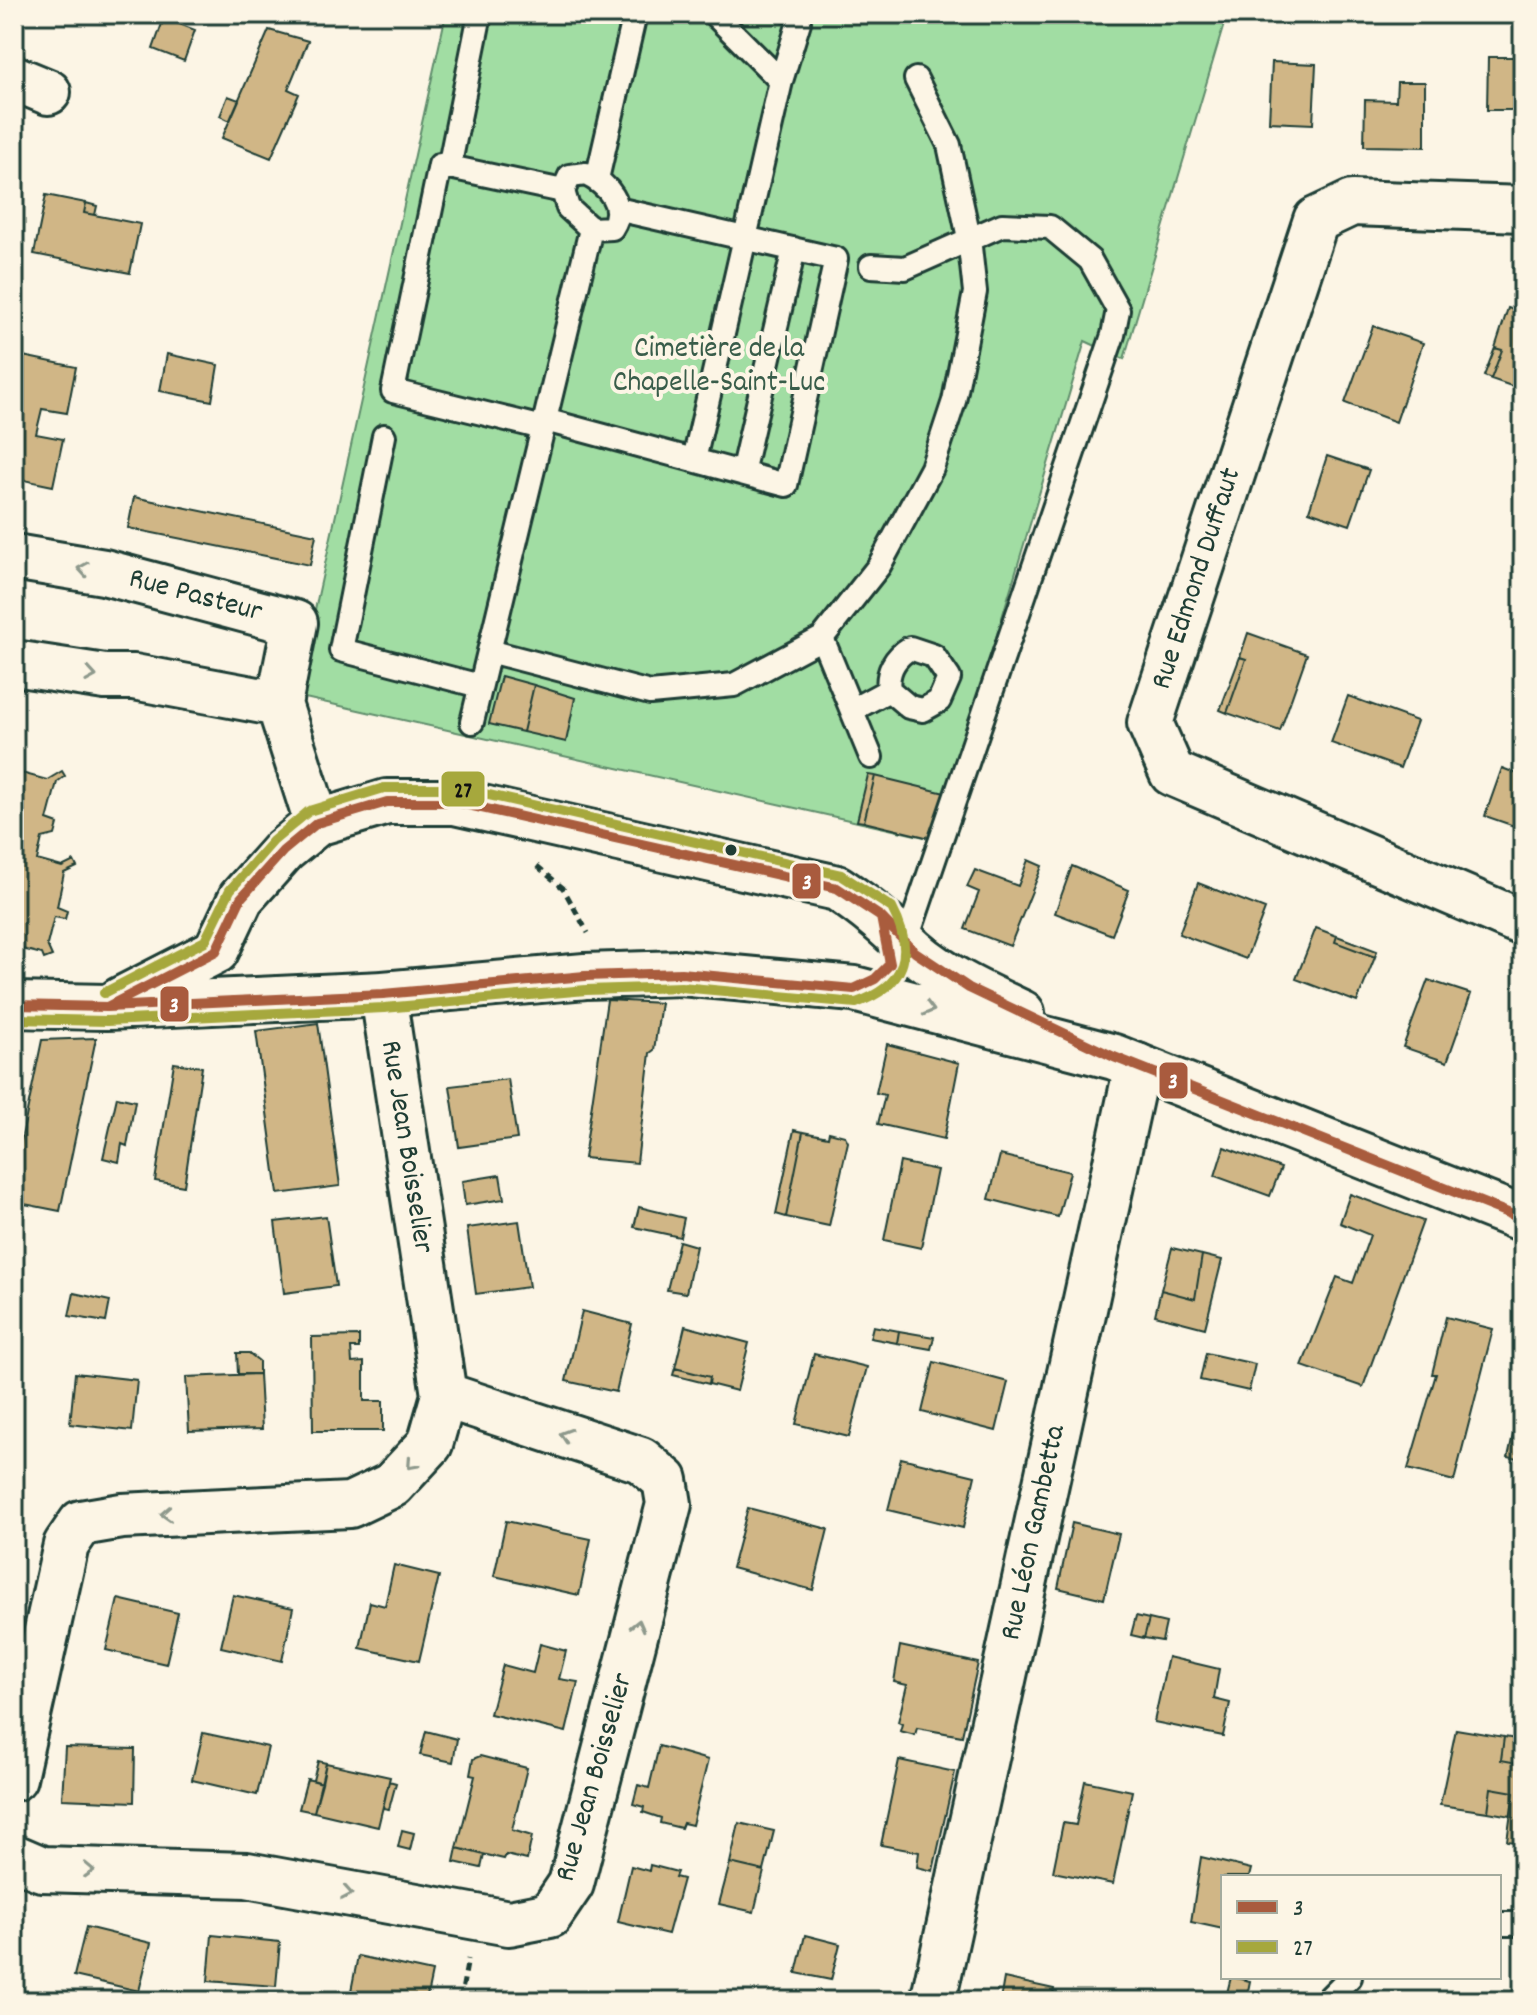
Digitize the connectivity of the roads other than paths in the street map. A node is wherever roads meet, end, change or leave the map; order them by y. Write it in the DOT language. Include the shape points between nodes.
graph roads {
  1 [pos="480,14"];
  2 [pos="635,14"];
  3 [pos="714,14"];
  4 [pos="793,14"];
  5 [pos="916,79"];
  6 [pos="781,81"];
  7 [pos="449,168"];
  8 [pos="597,179"];
  9 [pos="563,191"];
  10 [pos="617,209"];
  11 [pos="1523,209"];
  12 [pos="591,229"];
  13 [pos="746,238"];
  14 [pos="969,238"];
  15 [pos="794,249"];
  16 [pos="871,266"];
  17 [pos="544,424"];
  18 [pos="384,436"];
  19 [pos="694,460"];
  20 [pos="742,473"];
  21 [pos="14,557"];
  22 [pos="822,638"];
  23 [pos="489,651"];
  24 [pos="14,663"];
  25 [pos="480,686"];
  26 [pos="889,690"];
  27 [pos="279,704"];
  28 [pos="852,710"];
  29 [pos="472,722"];
  30 [pos="871,757"];
  31 [pos="317,823"];
  32 [pos="1523,923"];
  33 [pos="894,929"];
  34 [pos="216,951"];
  35 [pos="854,989"];
  36 [pos="383,994"];
  37 [pos="263,999"];
  38 [pos="14,1005"];
  39 [pos="107,1007"];
  40 [pos="1126,1062"];
  41 [pos="1523,1219"];
  42 [pos="444,1395"];
  43 [pos="14,1778"];
  44 [pos="14,1857"];
  45 [pos="1501,1924"];
  46 [pos="1523,1924"];
  47 [pos="1348,1979"];
  48 [pos="933,2001"];
  49 [pos="1326,2001"];
  1 -- 7 [label="lane"];
  2 -- 8 [label="lane"];
  3 -- 6 [label="lane"];
  4 -- 6 [label="lane" via="799,22"];
  5 -- 14 [label="lane" via="949,145"];
  6 -- 13 [label="lane"];
  7 -- 9 [label="lane"];
  7 -- 17 [label="lane" via="440,165 393,391"];
  8 -- 9 [label="lane" via="570,176"];
  8 -- 10 [label="lane" via="610,191"];
  9 -- 12 [label="lane" via="568,208"];
  10 -- 12 [label="lane" via="612,228"];
  10 -- 13 [label="lane"];
  11 -- 32 [label="street, Rue Edmond Duffaut" via="1352,203 1316,220 1150,723 1172,773"];
  12 -- 17 [label="lane"];
  13 -- 15 [label="lane"];
  13 -- 19 [label="lane"];
  14 -- 16 [label="lane" via="905,268"];
  14 -- 22 [label="lane" via="975,292 954,401 932,468 879,566"];
  14 -- 33 [label="lane" via="1002,225 1050,227 1090,260 1118,310"];
  15 -- 20 [label="lane"];
  15 -- 20 [label="lane" via="836,259 786,485"];
  17 -- 19 [label="lane"];
  17 -- 23 [label="lane"];
  18 -- 25 [label="lane" via="341,650"];
  19 -- 20 [label="lane"];
  27 -- 21 [label="street, Rue Pasteur, one-way" via="295,623 104,572"];
  22 -- 23 [label="lane" via="734,685 650,693"];
  22 -- 28 [label="lane"];
  23 -- 25 [label="lane"];
  24 -- 27 [label="street, one-way" via="134,677"];
  25 -- 29 [label="lane"];
  26 -- 28 [label="lane"];
  27 -- 31 [label="street, Rue Pasteur"];
  28 -- 30 [label="lane"];
  31 -- 33 [label="street" via="387,802 455,802 837,888"];
  31 -- 34 [label="street" via="241,898"];
  33 -- 35 [label="street" via="890,964"];
  33 -- 40 [label="street" via="969,988"];
  34 -- 37 [label="street"];
  34 -- 39 [label="street"];
  35 -- 36 [label="street" via="681,973"];
  35 -- 40 [label="street, one-way"];
  36 -- 37 [label="street"];
  36 -- 42 [label="street, Rue Jean Boisselier"];
  37 -- 39 [label="street"];
  38 -- 39 [label="street"];
  40 -- 41 [label="street"];
  40 -- 48 [label="street, Rue Léon Gambetta"];
  42 -- 43 [label="street, Rue Jean Boisselier, one-way" via="430,1444 392,1485 350,1505 122,1516 81,1523 66,1545"];
  44 -- 42 [label="street, Rue Jean Boisselier, one-way" via="42,1869 247,1875 509,1923 550,1915 571,1884 669,1504 665,1480 641,1460"];
  45 -- 46 [label="lane"];
  47 -- 49 [label="lane"];
}
